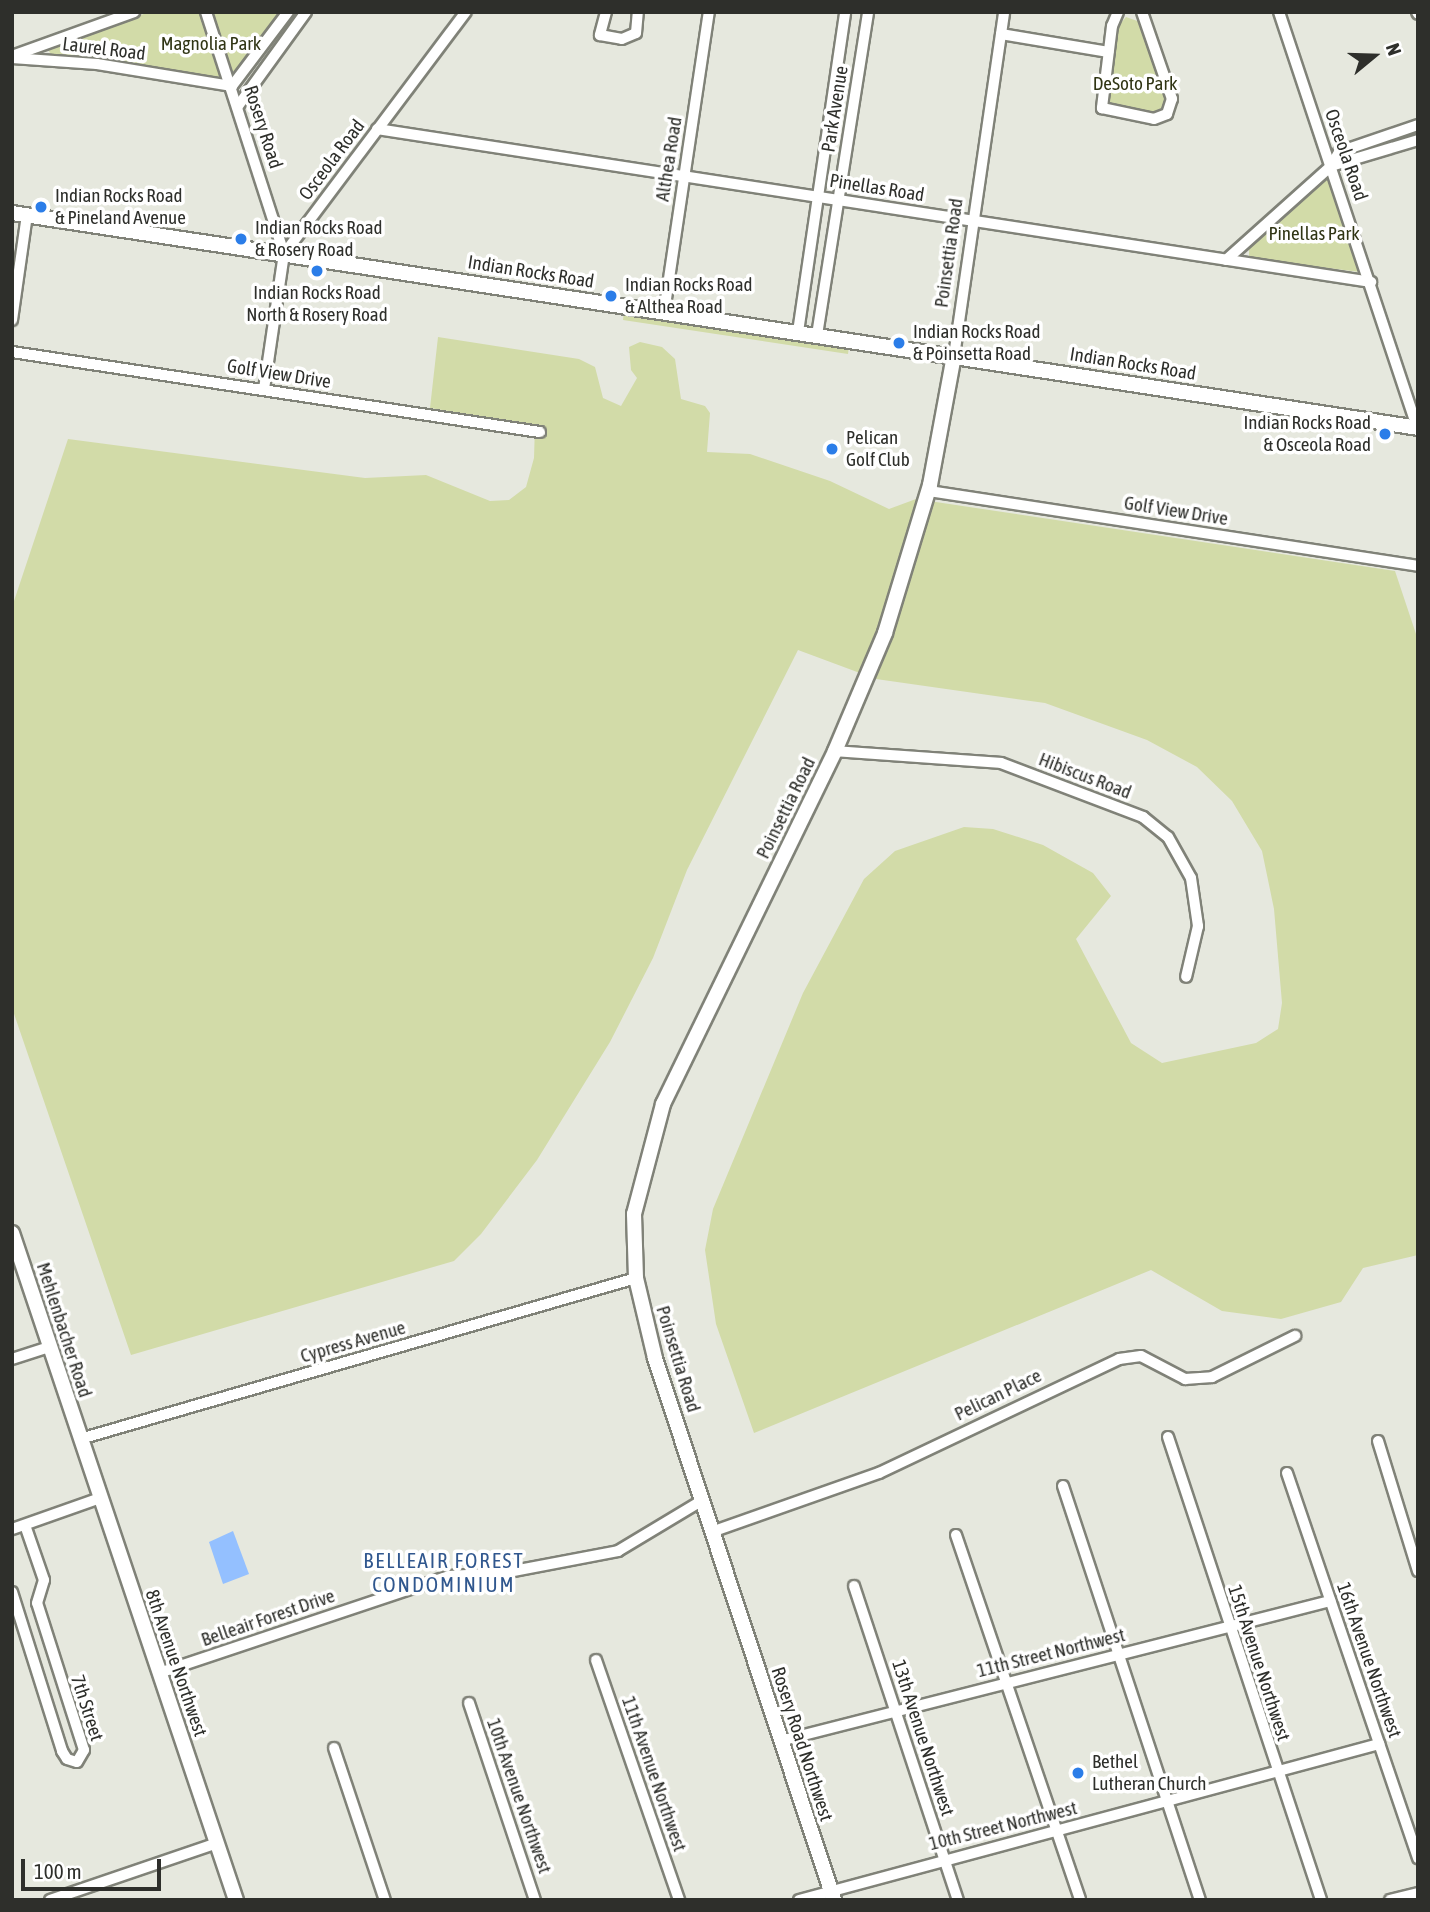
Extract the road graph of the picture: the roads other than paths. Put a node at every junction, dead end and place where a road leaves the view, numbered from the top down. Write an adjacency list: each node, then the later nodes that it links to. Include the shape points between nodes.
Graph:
1 (134, 12): 17 (street)
2 (206, 12): 18 (street, Rosery Road)
3 (288, 12): 18 (street)
4 (306, 12): 19 (street)
5 (466, 12): 21 (street, Osceola Road)
6 (638, 12): 14 (street, via 636,33 622,39 600,35)
7 (709, 12): 24 (street, Althea Road)
8 (845, 12): 25 (street, Park Avenue)
9 (868, 12): 26 (street, Park Avenue)
10 (1004, 12): 15 (street, Poinsettia Road)
11 (1118, 12): 16 (street)
12 (1142, 12): 16 (street, via 1170,90 1167,114 1154,119 1102,108)
13 (1279, 12): 23 (street, Osceola Road)
14 (603, 13)
15 (1001, 34): 16 (street); 28 (street, Poinsettia Road)
16 (1108, 52)
17 (12, 57): 18 (street, Laurel Road, via 97,64)
18 (232, 86): 19 (street, Rosery Road)
19 (238, 106): 29 (street, Rosery Road)
20 (1418, 125): 23 (street, via 1339,152)
21 (377, 129): 24 (street, Pinellas Road); 29 (street, Osceola Road)
22 (1418, 140): 23 (street)
23 (1331, 166): 30 (street); 31 (street, Osceola Road)
24 (684, 177): 25 (street, Pinellas Road); 32 (street, Althea Road)
25 (816, 197): 26 (street, Pinellas Road); 34 (street, Park Avenue)
26 (839, 200): 28 (street, Pinellas Road); 35 (street, Park Avenue)
27 (20, 214): 29 (street, Indian Rocks Road); 33 (street)
28 (972, 220): 30 (street, Pinellas Road); 37 (street, Poinsettia Road)
29 (285, 254): 32 (street, Indian Rocks Road); 38 (street, Osceola Road)
30 (1226, 260): 31 (street, Pinellas Road)
31 (1371, 282): 39 (street, Osceola Road)
32 (664, 312): 34 (street, Indian Rocks Road)
33 (12, 320)
34 (797, 332): 35 (street, Indian Rocks Road)
35 (817, 335): 37 (street, Indian Rocks Road)
36 (12, 352): 38 (street, Golf View Drive)
37 (954, 356): 39 (street, Indian Rocks Road); 41 (street, Poinsettia Road)
38 (264, 389): 40 (street, Golf View Drive)
39 (1418, 428)
40 (540, 432)
41 (929, 491): 42 (street, Golf View Drive); 43 (street, Poinsettia Road, via 885,633)
42 (1418, 566)
43 (835, 751): 44 (street, Hibiscus Road, via 1001,763 1143,817 1168,837 1191,878 1198,926); 46 (street, Poinsettia Road, via 663,1104 634,1214)
44 (1186, 977)
45 (12, 1233): 48 (street, Mehlenbacher Road)
46 (636, 1278): 51 (street, Cypress Avenue); 56 (street, Poinsettia Road, via 655,1358)
47 (1295, 1336): 59 (street, Pelican Place, via 1212,1377 1185,1379 1141,1356 1119,1359 879,1473)
48 (48, 1347): 49 (street); 51 (street, Mehlenbacher Road)
49 (12, 1359)
50 (1168, 1437): 66 (street, 15th Avenue Northwest)
51 (80, 1439): 55 (street, 8th Avenue Northwest)
52 (1378, 1441): 61 (street)
53 (1287, 1473): 65 (street, 16th Avenue Northwest)
54 (1063, 1486): 67 (street)
55 (100, 1498): 57 (street); 69 (street, 8th Avenue Northwest)
56 (703, 1500): 59 (street, Poinsettia Road); 69 (street, Belleair Forest Drive, via 618,1551 503,1573 449,1576)
57 (25, 1525): 58 (street); 63 (street, 7th Street, via 44,1580 37,1603 84,1750 77,1762 62,1751)
58 (12, 1529)
59 (714, 1531): 64 (street, Poinsettia Road)
60 (956, 1535): 70 (street)
61 (1418, 1571)
62 (854, 1586): 72 (street, 13th Avenue Northwest)
63 (12, 1592)
64 (734, 1600): 73 (street, Rosery Road Northwest)
65 (1330, 1601): 66 (street, 11th Street Northwest); 74 (street, 16th Avenue Northwest)
66 (1228, 1627): 67 (street, 11th Street Northwest); 76 (street, 15th Avenue Northwest)
67 (1118, 1655): 70 (street, 11th Street Northwest); 77 (street)
68 (596, 1660): 88 (street, 11th Avenue Northwest)
69 (159, 1673): 79 (street, 8th Avenue Northwest)
70 (1006, 1683): 72 (street, 11th Street Northwest); 78 (street)
71 (470, 1703): 87 (street, 10th Avenue Northwest)
72 (895, 1711): 73 (street, 11th Street Northwest); 81 (street, 13th Avenue Northwest)
73 (780, 1741): 83 (street, Rosery Road Northwest)
74 (1379, 1744): 76 (street, 10th Street Northwest); 80 (street, 16th Avenue Northwest)
75 (334, 1748): 86 (street)
76 (1277, 1773): 77 (street, 10th Street Northwest); 93 (street, 15th Avenue Northwest)
77 (1167, 1801): 78 (street, 10th Street Northwest); 92 (street)
78 (1057, 1831): 81 (street, 10th Street Northwest); 91 (street)
79 (216, 1843): 84 (street); 85 (street, 8th Avenue Northwest)
80 (1418, 1858)
81 (944, 1859): 83 (street, 10th Street Northwest); 90 (street, 13th Avenue Northwest)
82 (1418, 1893): 94 (street)
83 (832, 1894): 89 (street, 10th Street Northwest)
84 (50, 1900)
85 (236, 1900)
86 (385, 1900)
87 (535, 1900)
88 (679, 1900)
89 (799, 1900)
90 (958, 1900)
91 (1080, 1900)
92 (1200, 1900)
93 (1321, 1900)
94 (1390, 1900)

